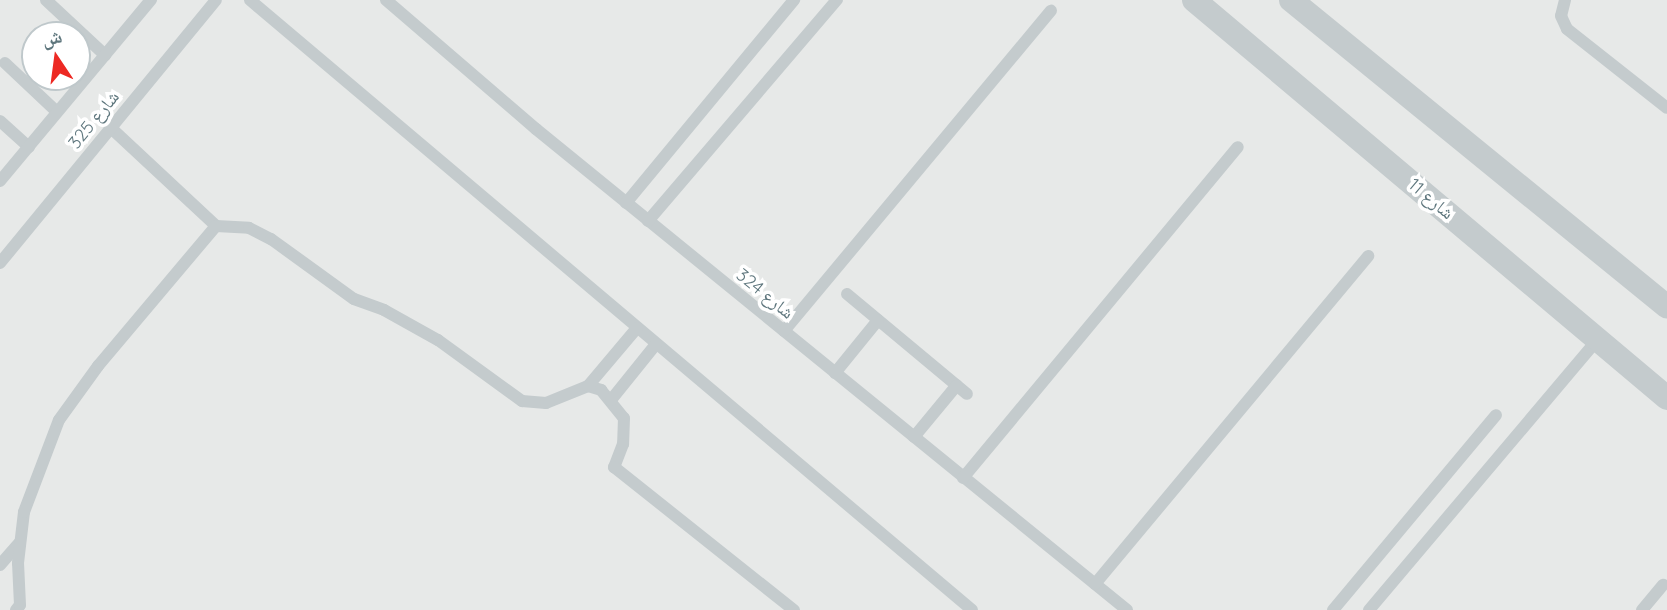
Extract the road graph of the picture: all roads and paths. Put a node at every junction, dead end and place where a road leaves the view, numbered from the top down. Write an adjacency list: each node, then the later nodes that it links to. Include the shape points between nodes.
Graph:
1 (46, 0): 12 (lane)
2 (151, 0): 12 (lane, شارع 325)
3 (216, 0): 17 (lane, شارع 325)
4 (250, 0): 29 (lane)
5 (794, 0): 21 (lane)
6 (837, 0): 22 (lane)
7 (1194, 0): 31 (street, شارع 11)
8 (1291, 0): 27 (street)
9 (1565, 0): 14 (lane, via 1562,16 1567,29)
10 (393, 2): 21 (lane, شارع 324)
11 (1051, 11): 30 (lane)
12 (105, 55): 15 (lane, شارع 325)
13 (5, 63): 15 (lane)
14 (1667, 108)
15 (57, 112): 18 (lane, شارع 325)
16 (0, 121): 18 (lane)
17 (111, 128): 23 (lane); 25 (lane, شارع 325)
18 (29, 147): 20 (lane, شارع 325)
19 (1238, 147): 39 (lane)
20 (0, 181)
21 (626, 202): 22 (lane, شارع 324)
22 (648, 221): 30 (lane, شارع 324)
23 (216, 226): 34 (lane, via 249,228 271,239 354,299 438,340 522,401 546,403); 40 (lane, via 98,366 59,420 33,482)
24 (1368, 256): 42 (lane)
25 (0, 263)
26 (848, 294): 28 (lane)
27 (1667, 307)
28 (878, 320): 33 (lane); 38 (lane, via 962,390)
29 (637, 328): 32 (lane); 34 (lane)
30 (783, 331): 33 (lane, شارع 324)
31 (1598, 339): 35 (street, شارع 11); 49 (lane)
32 (656, 344): 36 (lane); 46 (lane)
33 (835, 373): 38 (lane, شارع 324)
34 (588, 386): 36 (lane)
35 (1667, 398)
36 (611, 400): 45 (lane, via 624,418 623,444 614,467)
37 (1496, 415): 48 (lane)
38 (914, 438): 39 (lane, شارع 324)
39 (964, 478): 42 (lane, شارع 324)
40 (20, 542): 41 (lane); 44 (lane)
41 (0, 565)
42 (1095, 584): 47 (lane, شارع 324)
43 (1663, 585): 50 (lane)
44 (18, 608)
45 (794, 610)
46 (972, 610)
47 (1127, 610)
48 (1333, 610)
49 (1369, 610)
50 (1642, 610)

